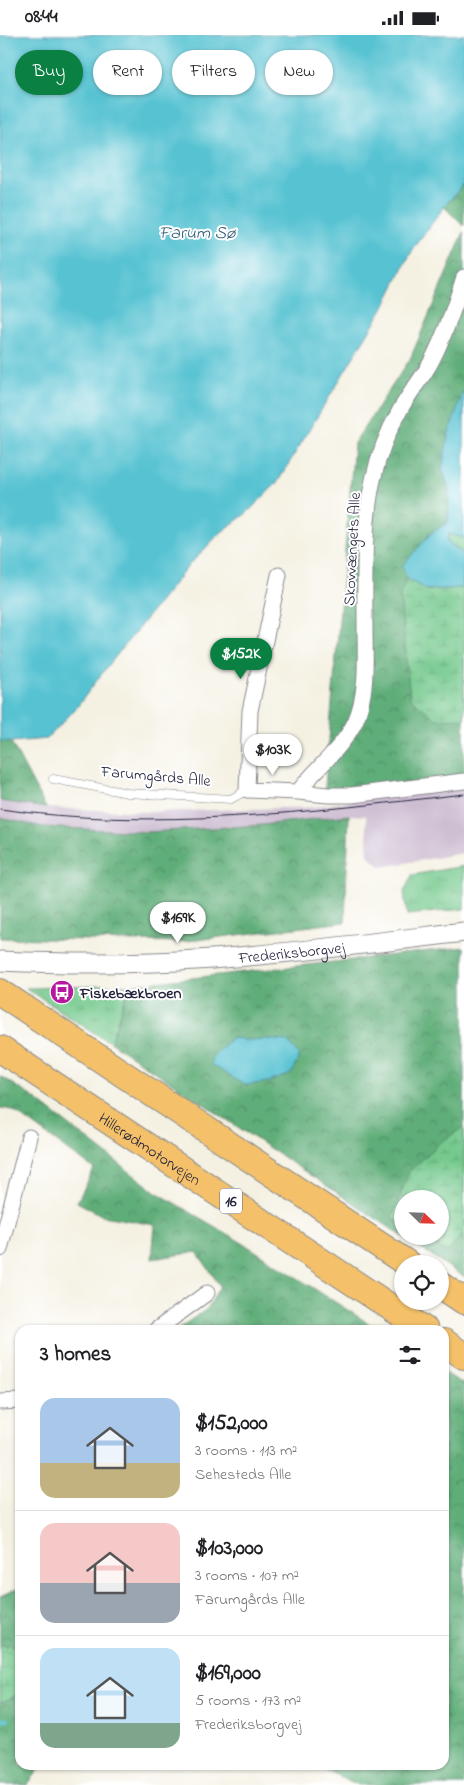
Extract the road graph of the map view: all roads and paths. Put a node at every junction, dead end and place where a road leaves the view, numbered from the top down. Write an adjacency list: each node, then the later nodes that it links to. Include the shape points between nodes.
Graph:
1 (464, 277): 6 (street, Skovvængets Alle, via 431,363 400,409 372,480 365,582 365,675 355,721 333,755)
2 (279, 575): 5 (street, via 250,711)
3 (53, 779): 5 (lane, Farumgårds Alle, via 128,793 231,799)
4 (464, 781): 6 (street, Farumgårds Alle, via 352,795)
5 (248, 790): 6 (street, Farumgårds Alle)
6 (298, 792)
7 (464, 932): 8 (street, Frederiksborgvej, via 213,959 129,963)
8 (0, 961)
9 (0, 992): 13 (highway)
10 (0, 1049): 18 (highway, Hillerødmotorvejen / 16)
11 (28, 1137): 12 (street)
12 (0, 1249)
13 (395, 1255)
14 (449, 1291): 16 (highway)
15 (207, 1293): 17 (street)
16 (464, 1301)
17 (163, 1325)
18 (417, 1325)
19 (449, 1346): 20 (highway)
20 (464, 1356)
21 (15, 1401): 22 (street)
22 (0, 1402)

